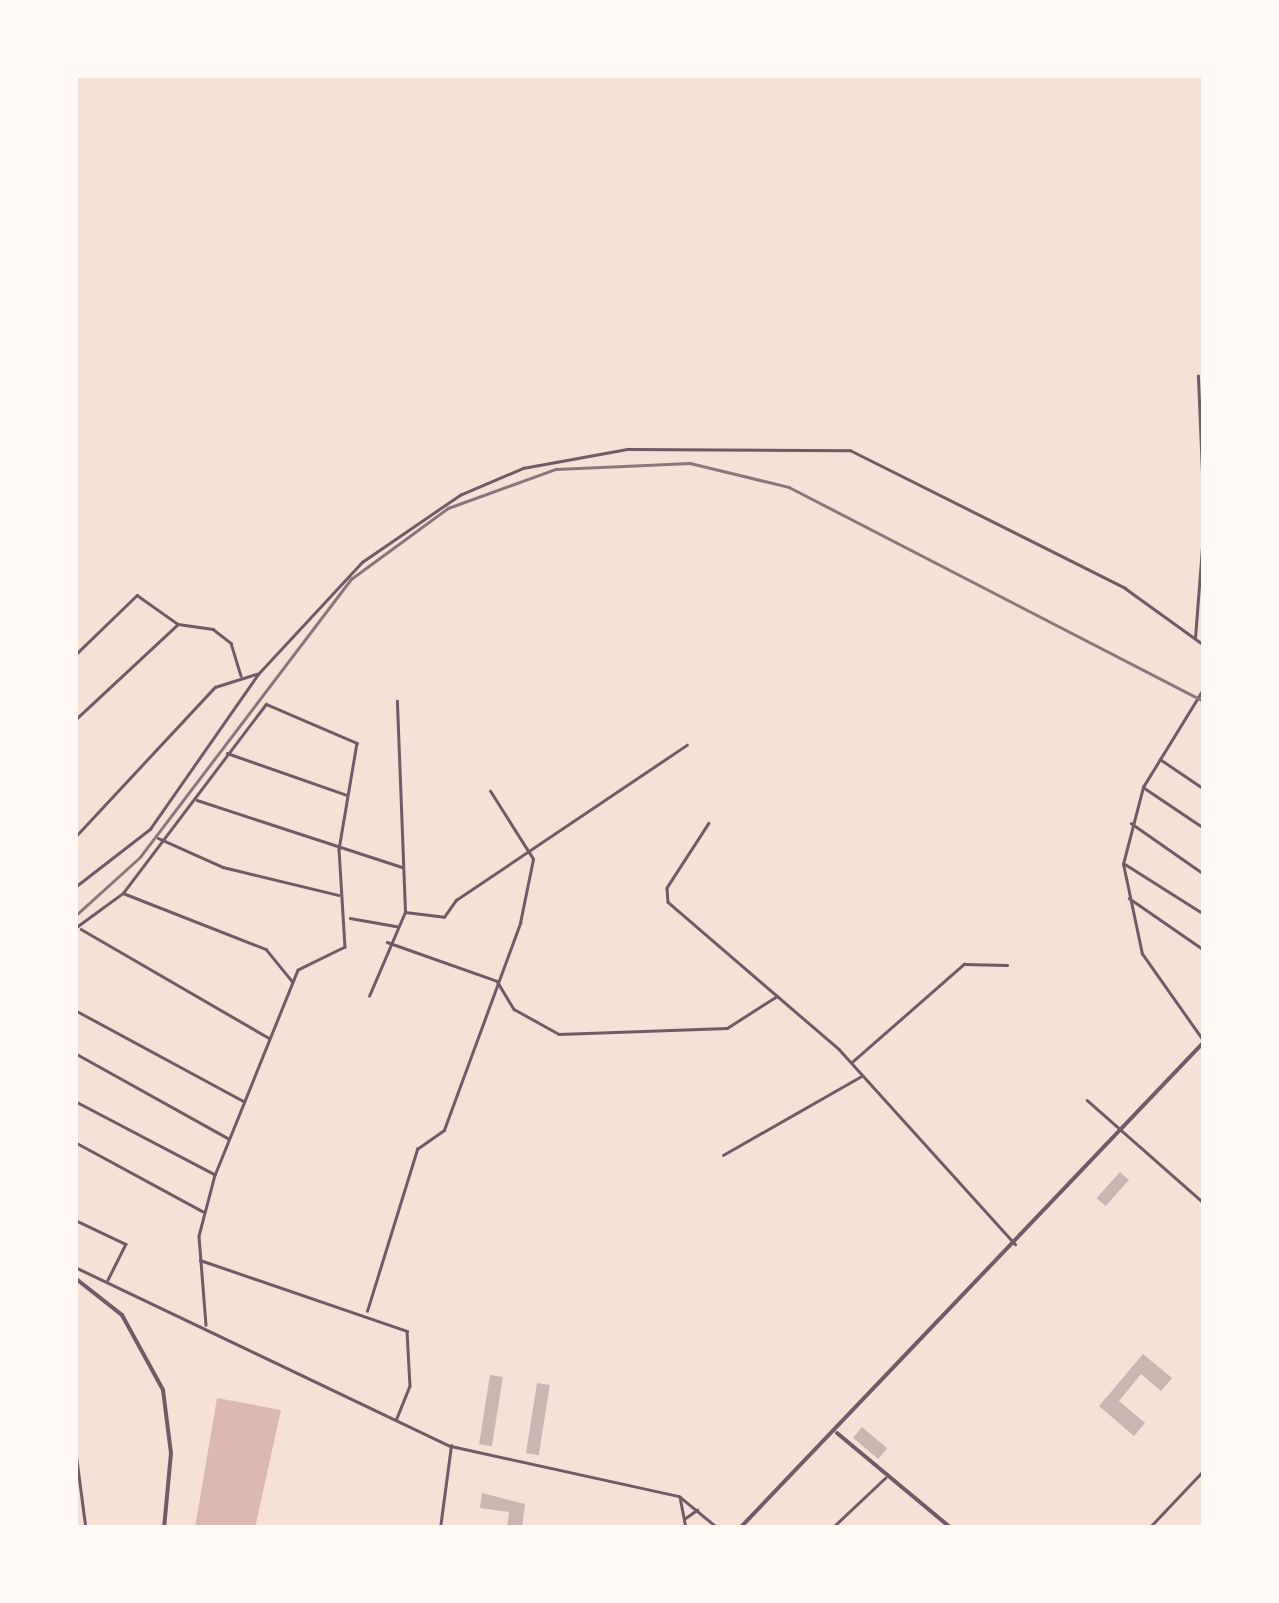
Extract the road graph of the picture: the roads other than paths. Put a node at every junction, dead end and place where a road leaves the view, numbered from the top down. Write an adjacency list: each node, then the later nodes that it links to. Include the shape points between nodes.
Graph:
1 (1198, 376): 3 (street, via 1204,520)
2 (178, 624): 5 (street, via 137,594); 7 (street, via 222,636); 10 (street)
3 (1195, 638): 4 (street); 6 (street, via 1125,588 850,450 628,450 524,468 460,495 362,562)
4 (1204, 644)
5 (75, 655)
6 (258, 674): 7 (street); 29 (street, via 150,829)
7 (241, 676): 22 (street, via 215,687)
8 (1204, 688): 13 (street)
9 (397, 701): 27 (street)
10 (75, 720)
11 (687, 745): 25 (street)
12 (226, 752): 17 (street); 17 (street, via 278,702 357,743); 18 (street)
13 (1158, 758): 14 (street); 15 (street)
14 (1143, 787): 19 (street); 21 (street)
15 (1204, 789)
16 (490, 790): 25 (street)
17 (348, 795): 24 (street)
18 (198, 800): 23 (street); 24 (street)
19 (1130, 822): 26 (street); 28 (street)
20 (709, 823): 44 (street, via 668,888 668,902)
21 (1204, 828)
22 (75, 837)
23 (157, 838): 30 (street); 31 (street, via 223,867)
24 (338, 850): 27 (street); 31 (street)
25 (530, 851): 33 (street, via 444,917); 41 (street, via 520,923)
26 (1123, 864): 32 (street); 34 (street)
27 (404, 868): 33 (street)
28 (1204, 874)
29 (75, 887)
30 (123, 893): 37 (street); 42 (street, via 266,948)
31 (341, 894): 35 (street)
32 (1128, 898): 39 (street); 47 (street, via 1142,954)
33 (404, 912): 36 (street)
34 (1204, 914)
35 (349, 918): 36 (street); 42 (street, via 345,947 305,960)
36 (398, 927): 38 (street)
37 (76, 928): 46 (street)
38 (386, 942): 41 (street); 43 (street)
39 (1204, 950)
40 (1006, 965): 49 (street, via 964,964)
41 (497, 980): 44 (street, via 514,1009 559,1034 727,1028); 67 (street, via 444,1130 417,1148)
42 (292, 982): 46 (street)
43 (369, 996)
44 (777, 996): 49 (street)
45 (75, 1010): 53 (street)
46 (270, 1038): 53 (street)
47 (1204, 1041): 54 (street)
48 (75, 1054): 55 (street)
49 (850, 1063): 50 (street)
50 (861, 1076): 57 (street); 62 (street)
51 (1088, 1100): 54 (street)
52 (75, 1101): 58 (street)
53 (244, 1102): 55 (street)
54 (1120, 1126): 59 (street); 62 (street)
55 (230, 1138): 58 (street)
56 (75, 1142): 60 (street)
57 (723, 1155)
58 (215, 1175): 60 (street)
59 (1204, 1204)
60 (204, 1212): 63 (street)
61 (75, 1220): 66 (street, via 126,1244)
62 (1015, 1244): 70 (street)
63 (199, 1260): 67 (street); 68 (street)
64 (75, 1266): 66 (street)
65 (75, 1278): 79 (street, via 122,1315 164,1390 172,1453)
66 (107, 1281): 68 (street)
67 (367, 1312): 69 (street, via 412,1337)
68 (206, 1326): 69 (street)
69 (397, 1420): 72 (street)
70 (836, 1433): 74 (street); 83 (street)
71 (75, 1445): 78 (street)
72 (451, 1446): 75 (street); 80 (street)
73 (1204, 1470): 86 (street)
74 (888, 1475): 84 (street); 85 (street)
75 (680, 1496): 76 (street); 77 (street)
76 (698, 1510): 77 (street); 82 (street)
77 (684, 1519): 81 (street)
78 (86, 1528)
79 (164, 1528)
80 (440, 1528)
81 (686, 1528)
82 (718, 1528)
83 (740, 1528)
84 (832, 1528)
85 (952, 1528)
86 (1149, 1528)

